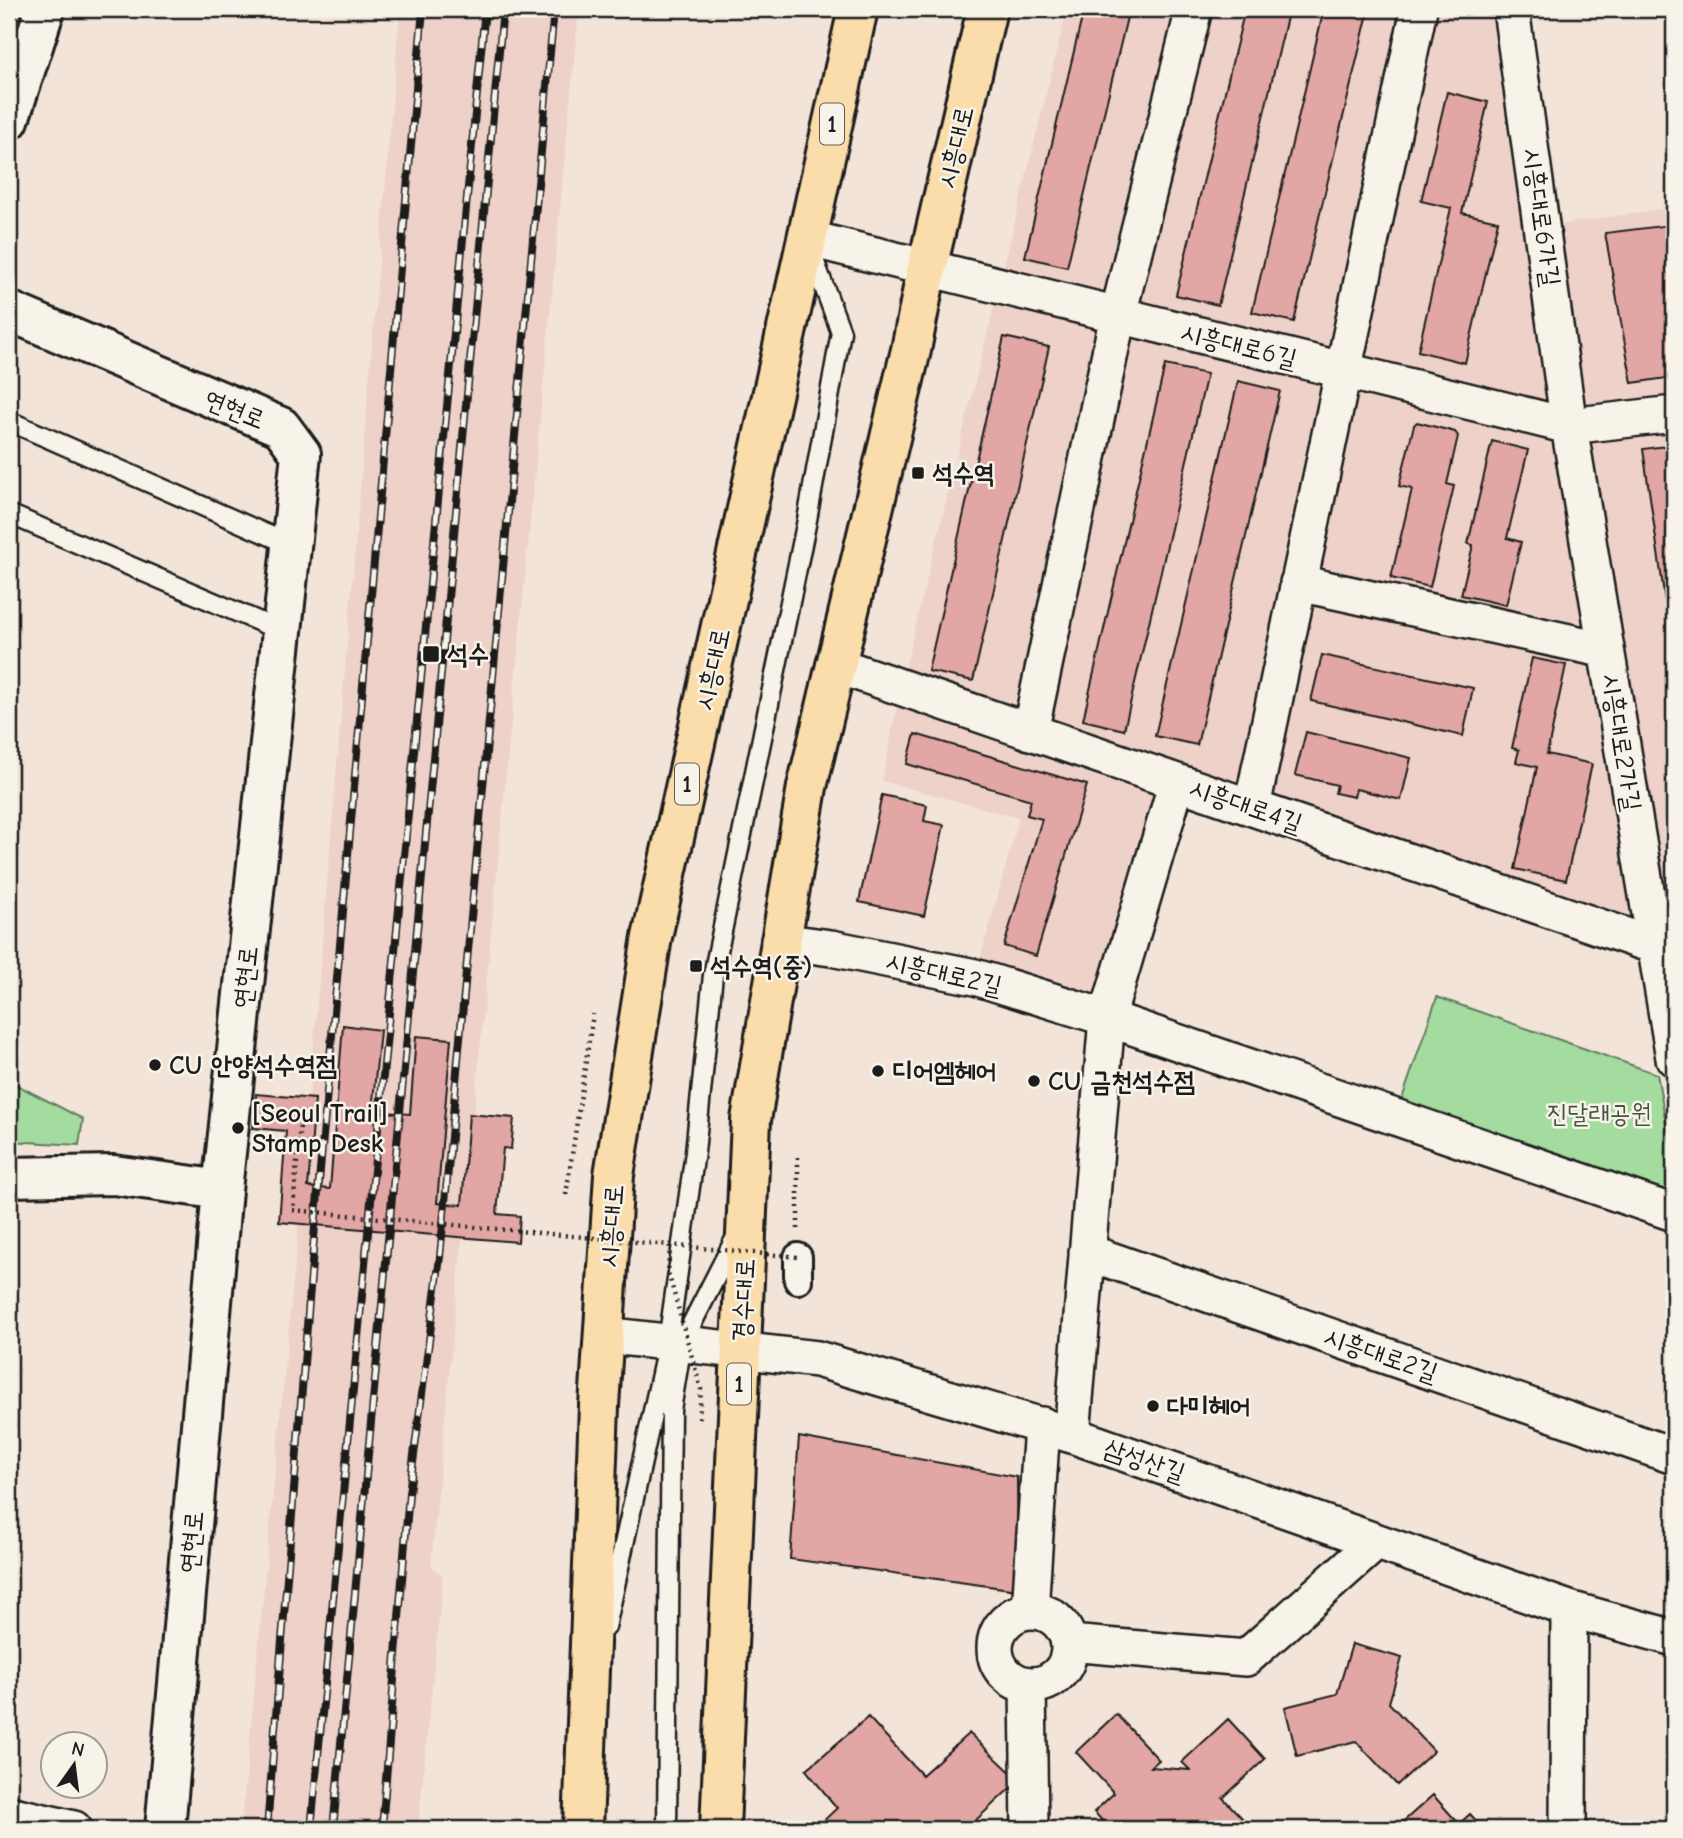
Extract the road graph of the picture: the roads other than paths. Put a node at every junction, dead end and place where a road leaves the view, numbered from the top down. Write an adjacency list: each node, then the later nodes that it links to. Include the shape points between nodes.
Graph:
1 (45, 9): 7 (street)
2 (858, 9): 8 (main road, 시흥대로 / 1)
3 (987, 9): 9 (main road, 시흥대로 / 1)
4 (1194, 9): 11 (street)
5 (1419, 9): 12 (street)
6 (1511, 9): 15 (street, 시흥대로6가길)
7 (9, 120)
8 (806, 238): 9 (street, 시흥대로6길); 34 (main road, 시흥대로 / 1, via 652,937 614,1175); 35 (lane, via 841,332 713,975)
9 (927, 268): 11 (street, 시흥대로6길); 21 (main road, 시흥대로 / 1)
10 (9, 311): 17 (street, 연현로, via 281,427 301,454)
11 (1118, 315): 12 (street, 시흥대로6길); 22 (street)
12 (1343, 370): 15 (street, 시흥대로6길); 18 (street)
13 (1674, 414): 15 (street, 시흥대로6길)
14 (9, 421): 17 (lane)
15 (1569, 426): 20 (street, 시흥대로2가길)
16 (9, 513): 19 (lane)
17 (291, 545): 19 (street, 연현로)
18 (1298, 583): 20 (street); 24 (street)
19 (281, 631): 30 (street, 연현로, via 243,1109)
20 (1606, 650): 26 (street, 시흥대로2가길)
21 (836, 665): 22 (street, 시흥대로4길); 25 (main road, 시흥대로 / 1, via 807,787)
22 (1030, 732): 23 (street, 시흥대로4길)
23 (1177, 782): 24 (street, 시흥대로4길); 27 (street)
24 (1252, 807): 26 (street, 시흥대로4길)
25 (779, 941): 27 (street, 시흥대로2길, via 975,977); 32 (main road, 경수대로 / 1, via 751,1121)
26 (1656, 946): 28 (street, 시흥대로2가길)
27 (1107, 1018): 31 (street, 시흥대로2길); 33 (street)
28 (1674, 1058)
29 (9, 1177): 30 (street, via 114,1175)
30 (222, 1190): 48 (street, 연현로)
31 (1674, 1213)
32 (747, 1216): 35 (lane); 36 (main road, 경수대로 / 1)
33 (1087, 1252): 37 (street); 38 (street, 시흥대로2길)
34 (603, 1335): 35 (street, 삼성산길); 45 (main road, 1)
35 (675, 1343): 36 (street, 삼성산길); 45 (lane); 50 (lane)
36 (740, 1350): 37 (street, 삼성산길, via 817,1359); 51 (main road, 경수대로 / 1)
37 (1057, 1430): 39 (street, 삼성산길); 41 (street)
38 (1674, 1455)
39 (1376, 1542): 40 (street, 삼성산길); 43 (street, via 1246,1658)
40 (1569, 1609): 42 (street, 삼성산길); 53 (street)
41 (1030, 1611): 43 (street, via 1060,1623); 44 (street, via 1007,1620 995,1653 1006,1675)
42 (1674, 1637)
43 (1069, 1643): 44 (street, via 1059,1674 1040,1685)
44 (1028, 1685): 52 (street)
45 (586, 1722): 49 (main road, 1)
46 (9, 1814): 47 (street)
47 (74, 1829)
48 (166, 1829)
49 (583, 1829)
50 (667, 1829)
51 (720, 1829)
52 (1030, 1829)
53 (1568, 1829)

